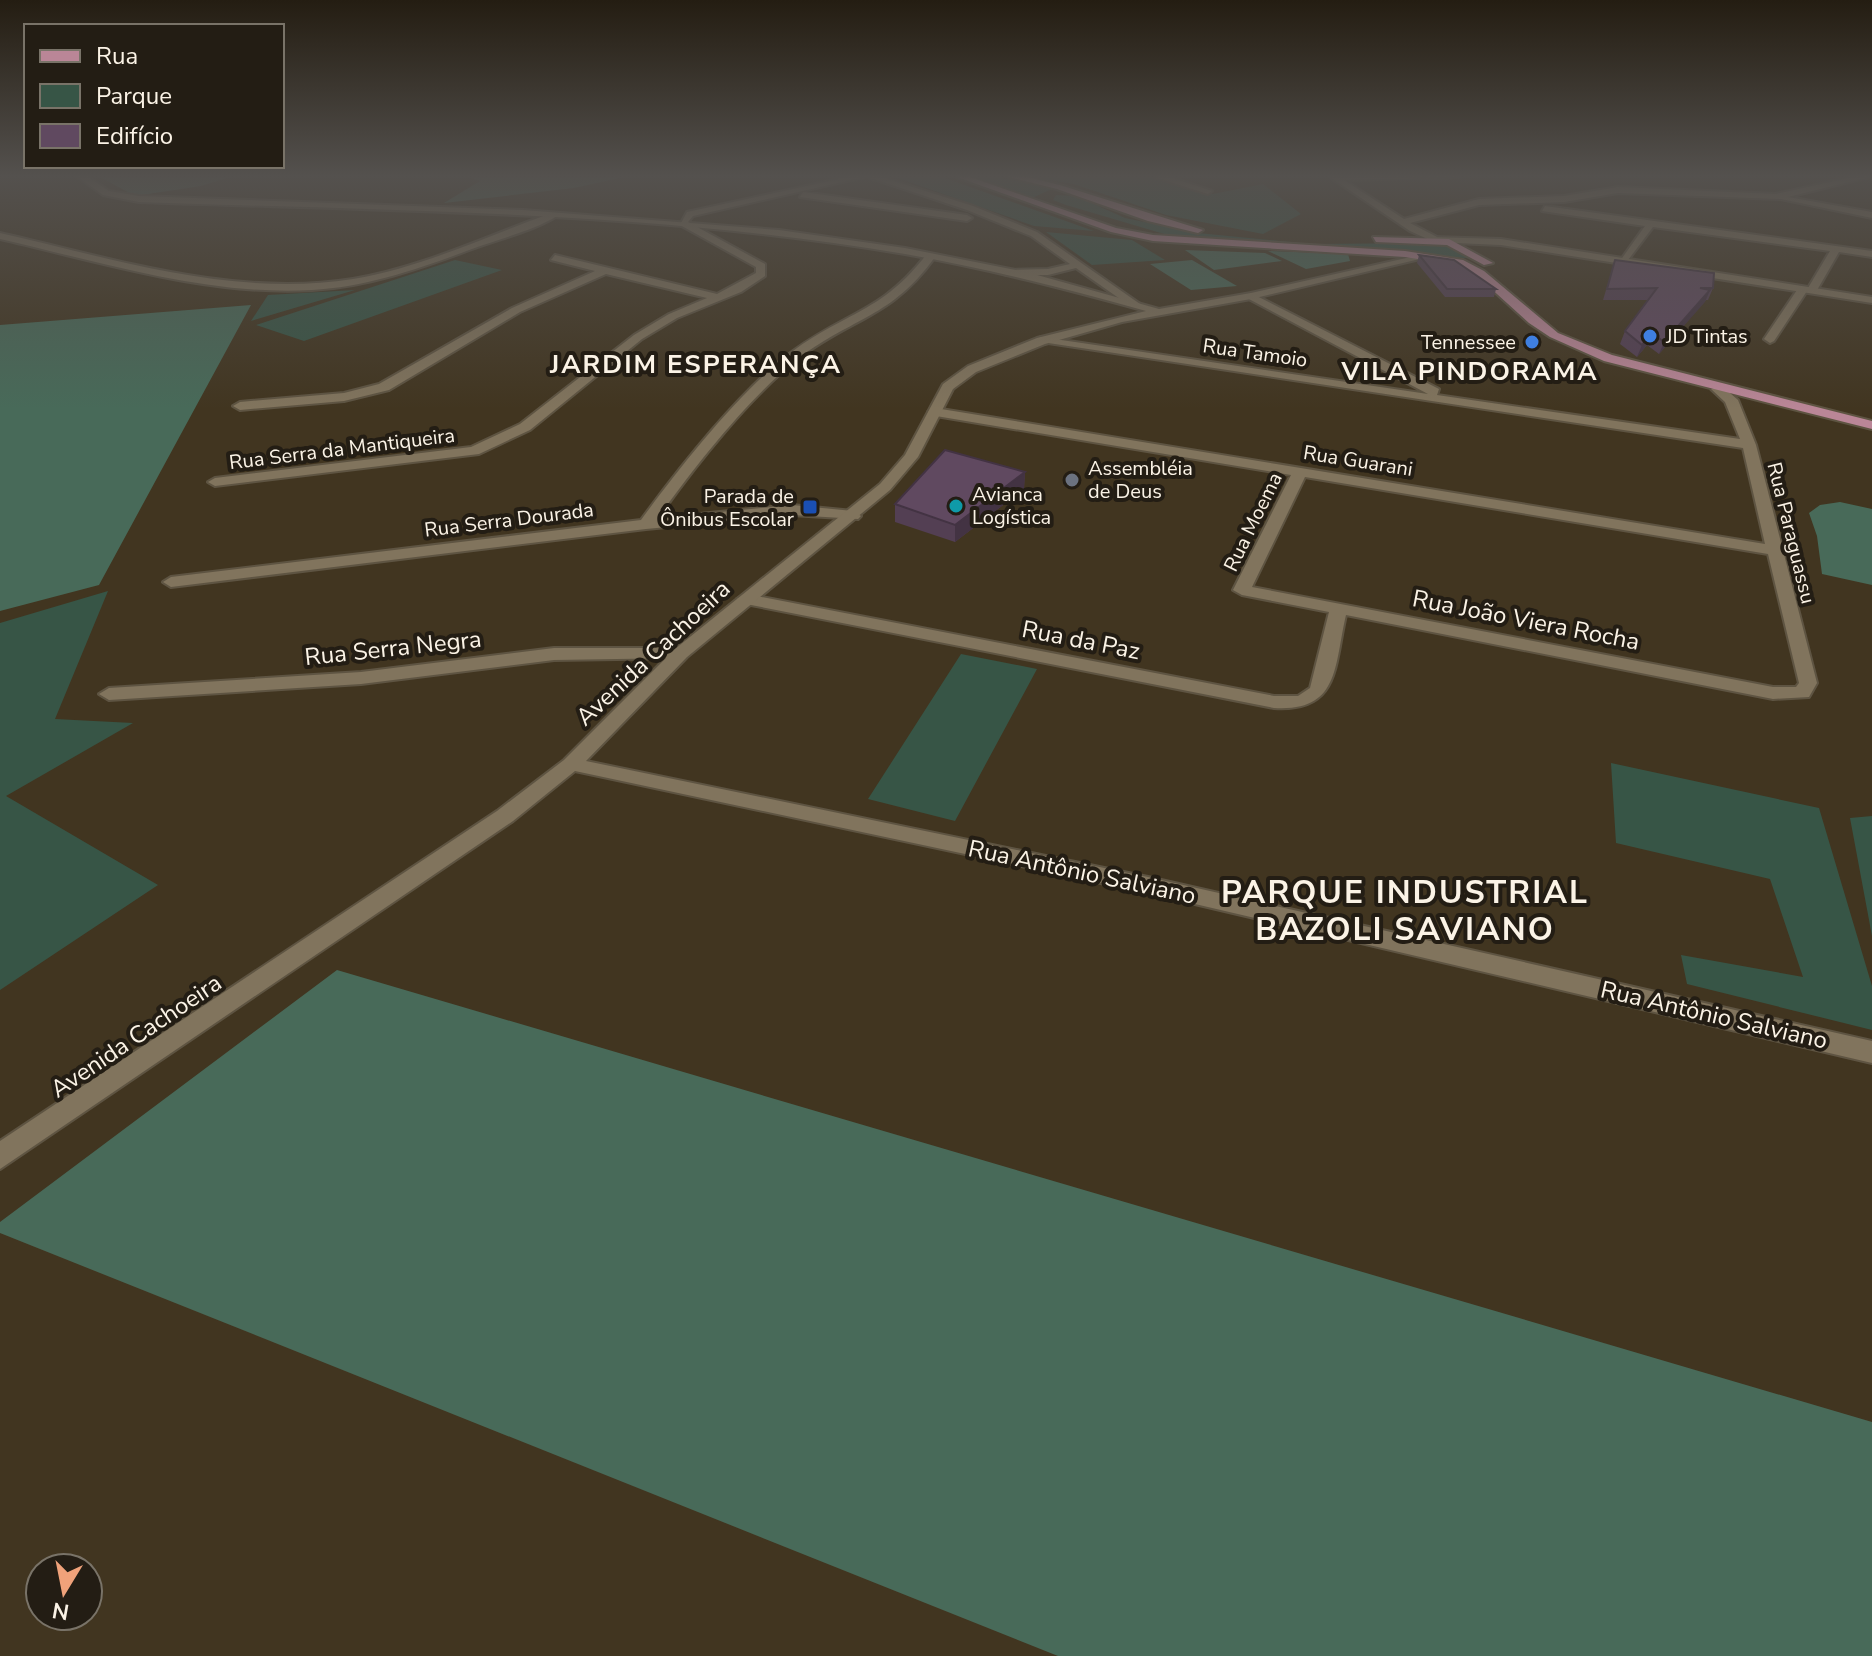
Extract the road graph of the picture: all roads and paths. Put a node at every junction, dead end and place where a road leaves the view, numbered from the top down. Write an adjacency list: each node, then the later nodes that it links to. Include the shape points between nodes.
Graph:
1 (91, 254): 2 (street, via 249,286 307,287 376,276)
2 (440, 254)
3 (736, 254): 22 (street, Rua Serra da Mantiqueira, via 763,270)
4 (910, 254): 13 (street)
5 (1061, 254): 16 (street)
6 (1360, 254): 18 (street, via 1365,259)
7 (1402, 254): 12 (main road)
8 (1474, 254): 32 (main road, via 1543,314 1584,338 1689,373)
9 (1581, 254): 15 (street)
10 (1630, 254): 15 (street)
11 (1833, 254): 20 (street)
12 (1420, 256): 18 (street, Avenida Cachoeira); 28 (main road, via 1475,269 1533,321 1573,344)
13 (930, 257): 19 (street); 38 (street, via 886,306 799,352 778,370 682,472)
14 (555, 258): 17 (street)
15 (1625, 261): 20 (street)
16 (1076, 265): 19 (street); 24 (street)
17 (606, 270): 22 (street); 30 (street, via 516,310 384,387 344,397)
18 (1354, 271): 21 (street, Avenida Cachoeira)
19 (1010, 273): 24 (street)
20 (1808, 290): 23 (street); 26 (street)
21 (1251, 296): 25 (street, Avenida Cachoeira); 29 (street)
22 (719, 298): 36 (street, Rua Serra da Mantiqueira, via 638,337 525,427 474,451)
23 (1872, 300)
24 (1134, 304): 25 (street)
25 (1156, 311): 27 (street, Avenida Cachoeira)
26 (1770, 339)
27 (1041, 341): 29 (street, Rua Tamoio); 31 (street, Avenida Cachoeira, via 957,377)
28 (1717, 389): 33 (main road); 34 (street, Rua Paraguassu, via 1731,400)
29 (1451, 401): 34 (street, Rua Tamoio)
30 (240, 406)
31 (935, 412): 35 (street, Rua Guarani); 37 (street, Avenida Cachoeira, via 911,457)
32 (1872, 416)
33 (1872, 425)
34 (1749, 445): 39 (street, Rua Paraguassu)
35 (1300, 472): 39 (street, Rua Guarani); 41 (street, Rua Moema)
36 (215, 482)
37 (853, 516): 38 (street, Rua Serra Dourada, via 792,510); 42 (street, Avenida Cachoeira)
38 (646, 524): 40 (street, Rua Serra Dourada)
39 (1775, 550): 45 (street, Rua Paraguassu, via 1808,683)
40 (171, 582)
41 (1242, 590): 43 (street, Rua João Viera Rocha)
42 (746, 599): 43 (street, Rua da Paz, via 1297,703 1312,699 1319,690); 44 (street, Avenida Cachoeira)
43 (1339, 608): 45 (street, Rua João Viera Rocha, via 1773,693)
44 (681, 653): 46 (street, Rua Serra Negra, via 554,654 361,678); 47 (street, Avenida Cachoeira)
45 (1802, 693)
46 (109, 694)
47 (571, 764): 48 (street, Rua Antônio Salviano, via 1148,885); 49 (street, Avenida Cachoeira, via 505,816)
48 (1872, 1052)
49 (0, 1157)

